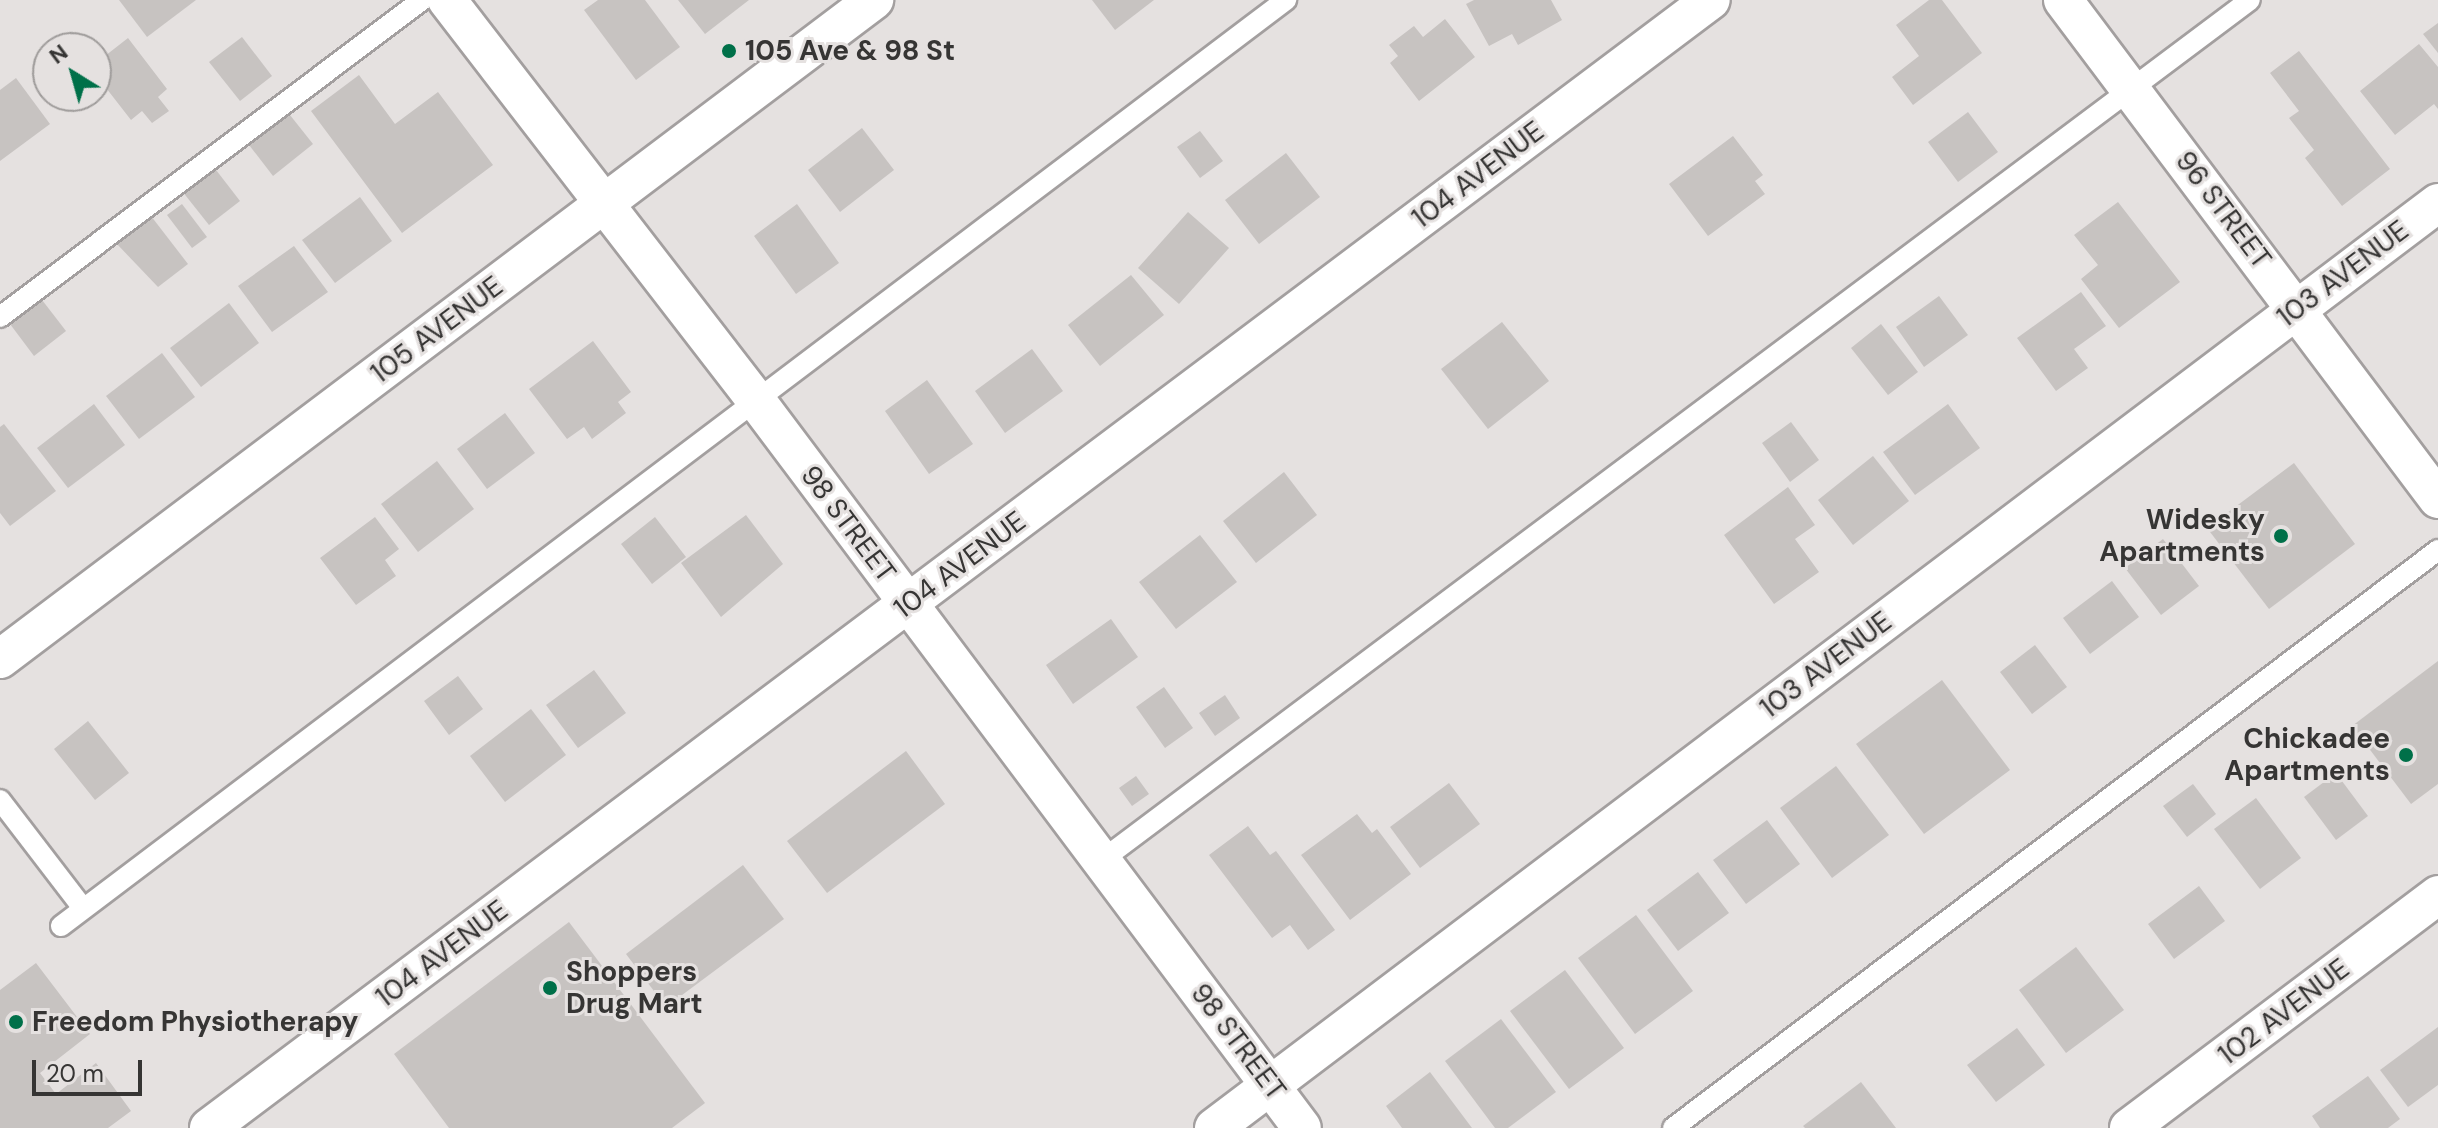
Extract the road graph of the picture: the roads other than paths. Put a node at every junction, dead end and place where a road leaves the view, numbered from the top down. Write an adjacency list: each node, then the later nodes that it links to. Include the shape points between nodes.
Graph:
1 (422, 0): 12 (lane)
2 (447, 0): 10 (street, 98 STREET)
3 (874, 0): 10 (street, 105 AVENUE)
4 (1286, 0): 13 (lane)
5 (1711, 0): 16 (street, 104 AVENUE)
6 (2063, 0): 8 (street, 96 STREET)
7 (2250, 0): 8 (lane)
8 (2131, 90): 11 (street, 96 STREET); 19 (lane)
9 (2438, 203): 11 (street, 103 AVENUE)
10 (603, 205): 13 (street, 98 STREET); 17 (street, 105 AVENUE)
11 (2298, 308): 14 (street, 96 STREET); 23 (street, 103 AVENUE)
12 (0, 317)
13 (755, 399): 16 (street, 98 STREET); 21 (lane)
14 (2438, 499)
15 (2438, 550): 27 (lane)
16 (908, 605): 19 (street, 98 STREET); 24 (street, 104 AVENUE)
17 (0, 659)
18 (0, 800): 21 (lane)
19 (1102, 860): 23 (street, 98 STREET)
20 (2438, 895): 28 (street, 102 AVENUE)
21 (83, 908): 22 (lane)
22 (61, 926)
23 (1271, 1085): 25 (street, 103 AVENUE); 26 (street, 98 STREET)
24 (209, 1128)
25 (1214, 1128)
26 (1302, 1128)
27 (1673, 1128)
28 (2129, 1128)

